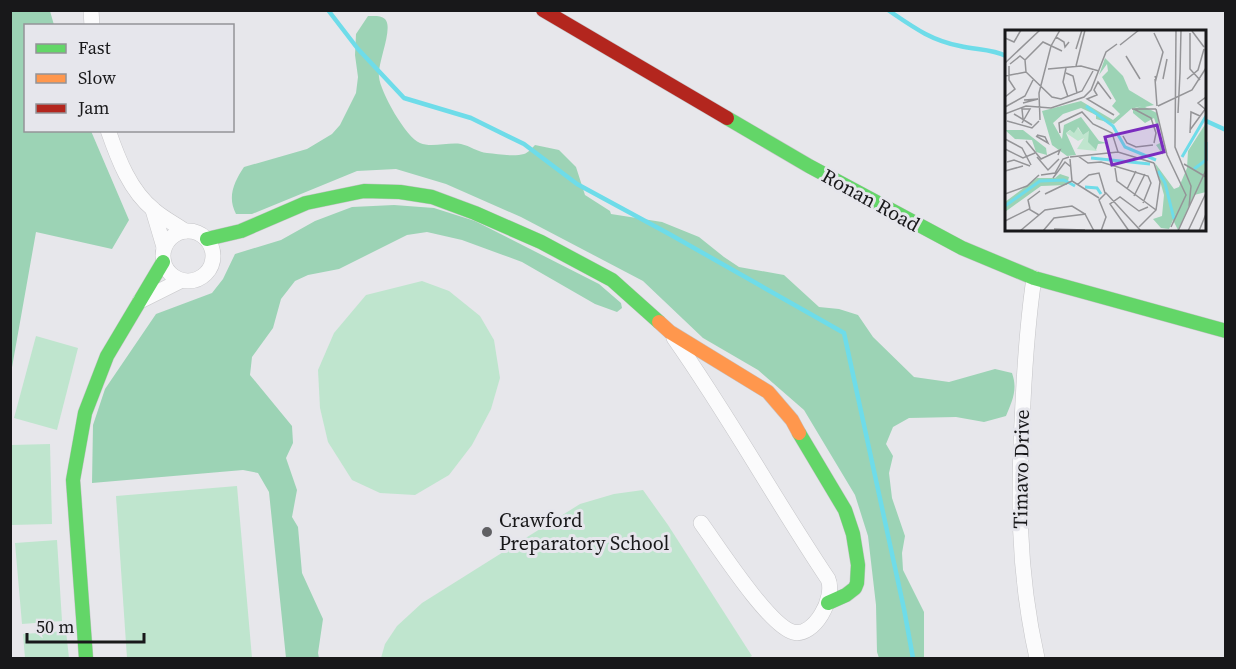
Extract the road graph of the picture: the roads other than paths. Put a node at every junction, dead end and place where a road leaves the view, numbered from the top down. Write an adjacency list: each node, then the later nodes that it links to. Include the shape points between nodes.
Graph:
1 (543, 10): 9 (street, Ronan Road, via 890,211 962,248)
2 (109, 132): 3 (street, via 131,184)
3 (153, 210): 4 (street); 7 (street)
4 (185, 231): 6 (street); 7 (street, via 173,236)
5 (242, 231): 6 (street); 8 (street); 13 (street, via 279,213 335,196 364,191 432,197 541,242 612,280)
6 (207, 239): 8 (street)
7 (164, 254): 10 (street, via 169,273); 11 (street)
8 (213, 256): 10 (street, via 206,275 194,281)
9 (1034, 278): 12 (street, Ronan Road); 17 (street, Timavo Drive, via 1025,368 1019,504 1024,589)
10 (180, 280): 11 (street)
11 (140, 301): 16 (street, via 107,356 85,413 73,480)
12 (1226, 331)
13 (670, 332): 15 (street, via 828,579); 15 (street, via 768,392 792,420 845,510 859,574 855,588)
14 (701, 523): 15 (street, via 756,598 788,631 806,630)
15 (828, 603)
16 (86, 658)
17 (1037, 658)

